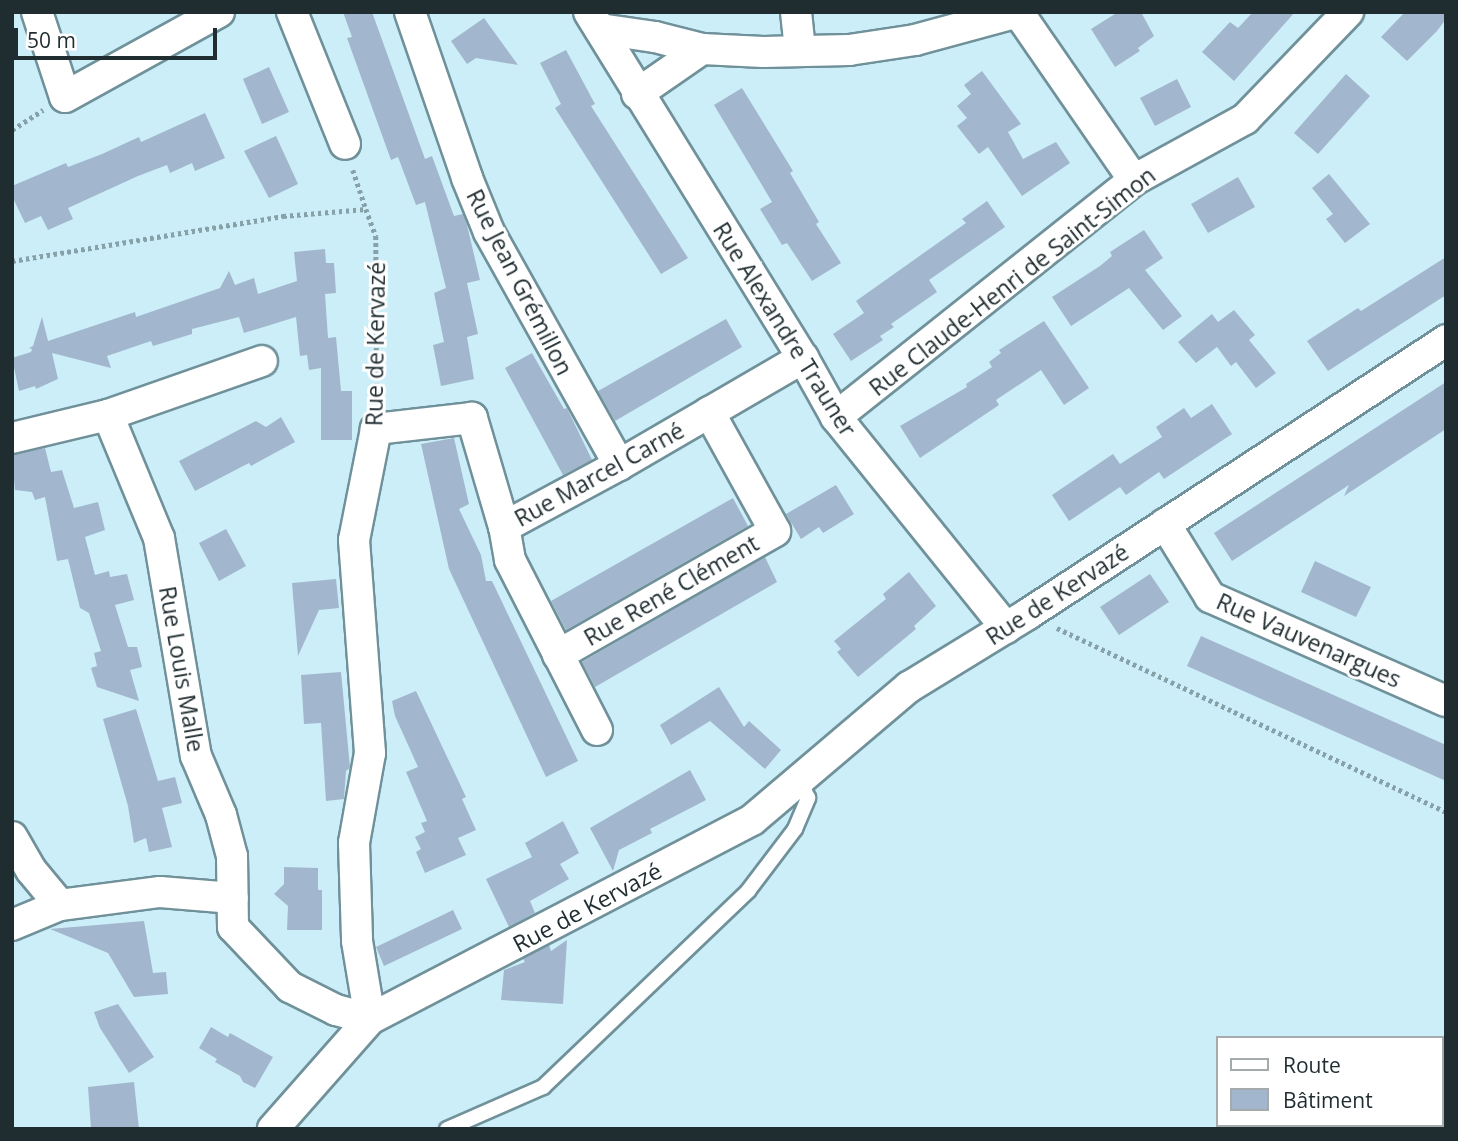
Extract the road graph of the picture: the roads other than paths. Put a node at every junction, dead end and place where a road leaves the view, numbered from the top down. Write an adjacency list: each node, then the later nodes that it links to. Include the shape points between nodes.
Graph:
1 (37, 12): 2 (street, via 65,97)
2 (219, 12)
3 (292, 12): 12 (street)
4 (410, 12): 22 (street, Rue Jean Grémillon, via 489,232)
5 (796, 12): 10 (street)
6 (1018, 12): 10 (street, via 915,40 849,50); 13 (street)
7 (1348, 12): 13 (street, Rue Claude-Henri de Saint-Simon, via 1245,119)
8 (595, 21): 9 (street); 11 (street, Rue Alexandre Trauner)
9 (702, 49): 10 (street); 11 (street)
10 (800, 51)
11 (637, 94): 15 (street, Rue Alexandre Trauner)
12 (345, 144)
13 (1134, 180): 19 (street, Rue Claude-Henri de Saint-Simon)
14 (1446, 340): 23 (street, Rue de Kervazé)
15 (803, 358): 17 (street, Rue Marcel Carné); 19 (street, Rue Alexandre Trauner)
16 (261, 361): 18 (street)
17 (709, 412): 22 (street, Rue Marcel Carné); 26 (street, Rue René Clément, via 775,531)
18 (108, 415): 21 (street); 31 (street, Rue Louis Malle, via 159,538 196,756 221,815 232,856)
19 (836, 417): 25 (street, Rue Alexandre Trauner)
20 (376, 429): 24 (street, Rue Marcel Carné, via 472,418); 34 (street, Rue de Kervazé, via 354,540 370,753 354,843 357,941)
21 (12, 438)
22 (618, 465): 24 (street, Rue Marcel Carné)
23 (1165, 524): 25 (street, Rue de Kervazé); 27 (street, Rue Vauvenargues, via 1210,597)
24 (504, 527): 26 (street, Rue René Clément, via 510,560)
25 (1017, 621): 29 (street, Rue de Kervazé, via 909,687)
26 (558, 655): 28 (street, Rue René Clément)
27 (1446, 701)
28 (597, 730)
29 (800, 780): 34 (street, Rue de Kervazé, via 752,820); 36 (lane, via 808,798 795,829 748,891 543,1087)
30 (12, 837): 32 (street, via 30,870)
31 (233, 898): 32 (street, via 160,892); 34 (street, Rue Louis Malle, via 233,927 290,986 336,1010)
32 (60, 905): 33 (street)
33 (12, 925)
34 (370, 1019): 35 (street)
35 (273, 1129)
36 (447, 1129)

